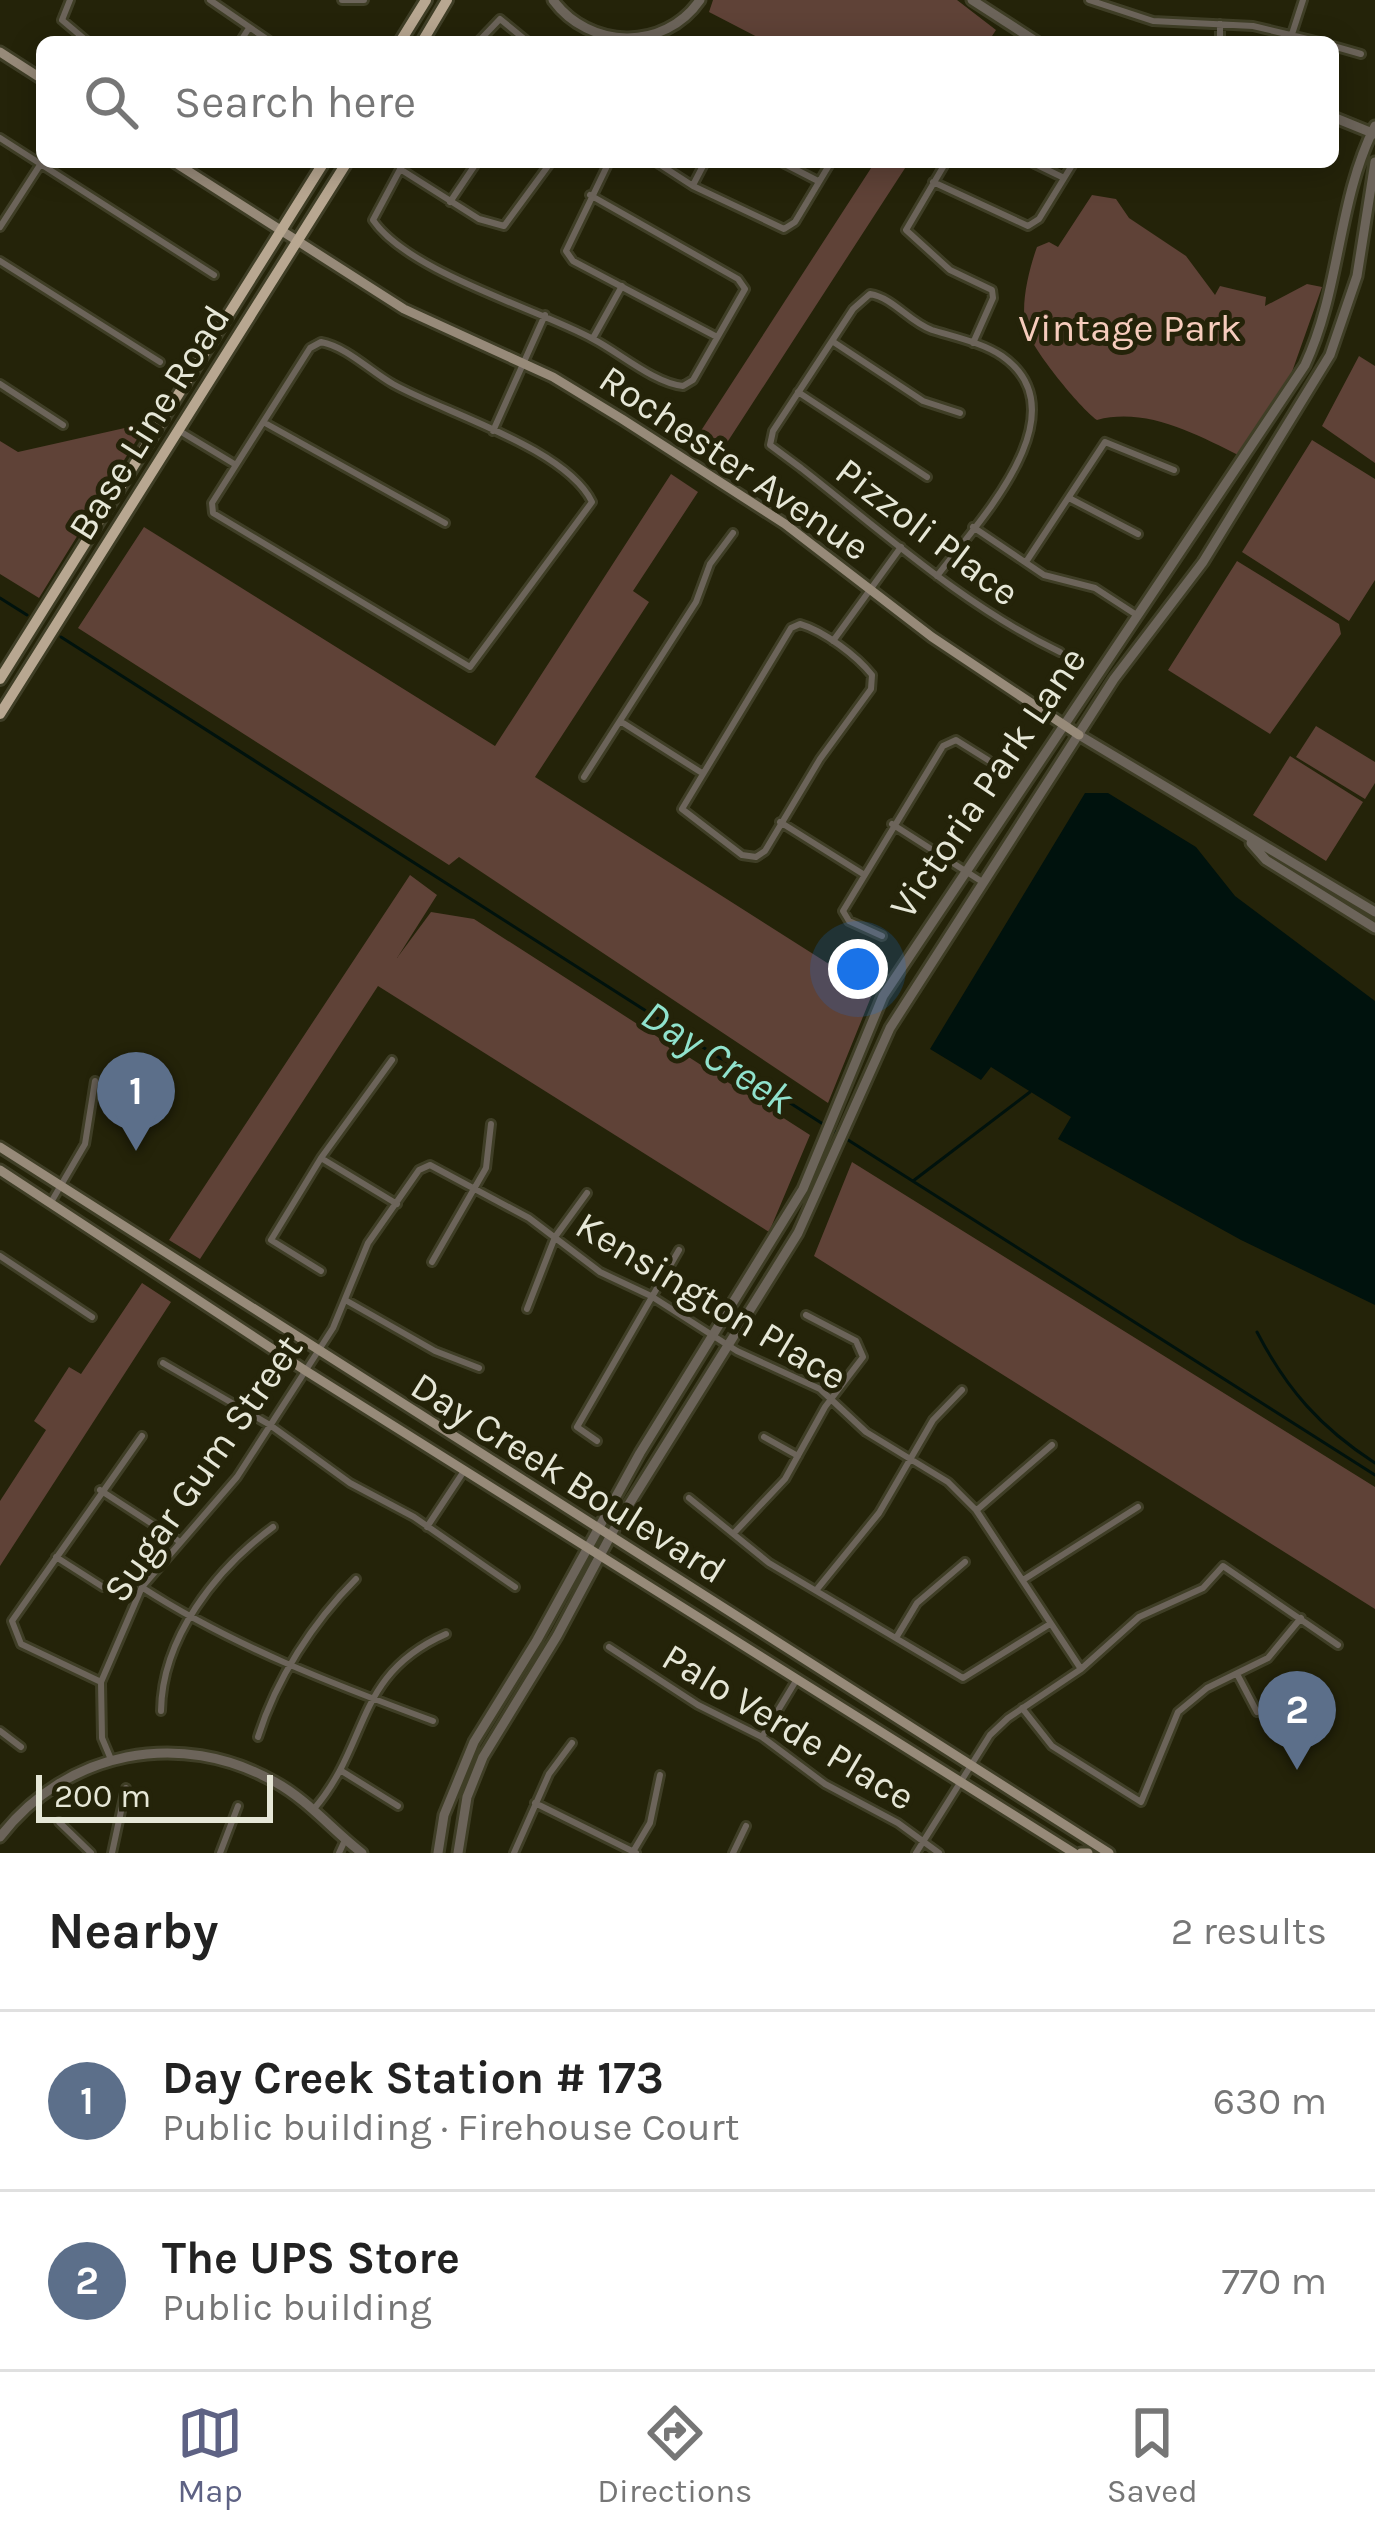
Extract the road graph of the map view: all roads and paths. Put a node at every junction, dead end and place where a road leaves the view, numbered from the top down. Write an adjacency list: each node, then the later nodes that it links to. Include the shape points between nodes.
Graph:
1 (70, 0): 15 (street, via 62,20)
2 (210, 0): 13 (street)
3 (342, 0): 11 (street)
4 (426, 0): 18 (main road)
5 (448, 0): 19 (main road)
6 (553, 0): 22 (street, via 574,22)
7 (700, 0): 23 (street, via 673,27)
8 (972, 0): 24 (street)
9 (1089, 0): 12 (street, via 1153,22)
10 (1303, 0): 14 (street)
11 (362, 2)
12 (1220, 24): 14 (street); 25 (street)
13 (249, 28): 16 (street); 17 (street)
14 (1292, 34): 26 (street)
15 (81, 36)
16 (244, 36)
17 (262, 36)
18 (404, 36)
19 (426, 36)
20 (484, 36): 21 (street, via 500,19)
21 (523, 36)
22 (609, 36)
23 (640, 36)
24 (1028, 36)
25 (1220, 36)
26 (1299, 36)
27 (1339, 48): 29 (street)
28 (0, 52): 30 (main road)
29 (1360, 53)
30 (36, 75)
31 (1339, 119): 32 (street)
32 (1374, 131): 91 (street, Victoria Park Lane, via 1305,365)
33 (0, 138): 34 (street)
34 (36, 159)
35 (1375, 162): 98 (street, Victoria Park Lane, via 1357,276 1330,355 1203,562)
36 (39, 168): 59 (street)
37 (50, 168): 63 (street)
38 (184, 168): 60 (main road, Rochester Avenue)
39 (321, 168): 60 (main road, Base Line Road)
40 (343, 168): 61 (main road, Base Line Road)
41 (401, 168): 65 (street, via 373,220 389,237 454,277)
42 (405, 168): 58 (street)
43 (473, 168): 58 (street)
44 (546, 168): 58 (street, via 504,226)
45 (606, 168): 57 (street)
46 (665, 168): 56 (street)
47 (702, 168): 56 (street)
48 (793, 168): 54 (street)
49 (827, 168): 54 (street)
50 (942, 168): 55 (street)
51 (1043, 168): 53 (street)
52 (1069, 168): 53 (street)
53 (1062, 177): 55 (street, via 1028,226)
54 (818, 181): 56 (street, via 784,229)
55 (933, 182): 69 (street, via 907,222 908,237 992,290)
56 (693, 186)
57 (590, 196): 64 (street, via 566,251); 66 (street, via 737,279 745,289)
58 (450, 202)
59 (0, 227)
60 (282, 230): 61 (main road, Rochester Avenue); 94 (main road, Base Line Road)
61 (298, 241): 71 (main road, Rochester Avenue, via 423,320); 77 (main road, Base Line Road)
62 (0, 261): 70 (street)
63 (214, 274)
64 (622, 286): 66 (street); 67 (street)
65 (545, 315): 67 (street); 71 (street)
66 (717, 337): 67 (street, via 683,386)
67 (593, 338)
68 (832, 341): 69 (street, via 869,294 921,326); 73 (street); 74 (street, via 922,401)
69 (973, 343): 84 (street, via 1018,371 1032,398 1026,448)
70 (160, 362)
71 (524, 364): 78 (street); 90 (main road, Rochester Avenue, via 772,515)
72 (0, 384): 76 (street)
73 (798, 392): 81 (street); 87 (street, Pizzoli Place, via 770,446)
74 (959, 412)
75 (263, 422): 78 (street, via 321,342); 79 (street); 83 (street)
76 (63, 425)
77 (178, 430): 79 (street); 95 (main road, Base Line Road)
78 (493, 431): 79 (street, via 572,478 592,502 470,668 213,513)
79 (236, 465)
80 (1174, 470): 82 (street, via 1105,442)
81 (927, 477)
82 (1069, 498): 86 (street); 88 (street)
83 (445, 523)
84 (973, 527): 88 (street); 89 (street)
85 (733, 533): 96 (street)
86 (1138, 534)
87 (901, 547): 89 (street, Pizzoli Place); 90 (street)
88 (1026, 562): 91 (street, via 1095,588)
89 (937, 576): 93 (street, Pizzoli Place)
90 (870, 588): 92 (street); 97 (main road, Rochester Avenue)
91 (1135, 614): 97 (street, Victoria Park Lane)
92 (832, 642): 100 (street, via 800,624 791,628); 102 (street, via 872,675 871,689)
93 (1060, 652)
94 (0, 679)
95 (0, 714)
96 (620, 721): 100 (street); 101 (street)
97 (1064, 725): 98 (main road, Rochester Avenue); 105 (street, Victoria Park Lane)
98 (1079, 735): 104 (street, Rochester Avenue); 107 (street, Victoria Park Lane)
99 (988, 760): 103 (street, via 956,740 943,746)
100 (702, 773): 102 (street, via 682,809 742,855 756,857)
101 (584, 777)
102 (780, 822): 106 (street)
103 (892, 824): 105 (street); 106 (street)
104 (1247, 839): 108 (street, Rochester Avenue, via 1274,847); 109 (street, Rochester Avenue, via 1266,860)
105 (968, 873): 107 (street); 133 (street, Victoria Park Lane, via 883,996 784,1224)
106 (862, 874): 110 (street, via 843,911)
107 (984, 883): 134 (street, Victoria Park Lane, via 890,1028 798,1233)
108 (1375, 912)
109 (1375, 928)
110 (882, 937)
111 (392, 1060): 115 (street)
112 (95, 1081): 118 (street, via 88,1134)
113 (491, 1124): 119 (street)
114 (0, 1147): 118 (main road, Day Creek Boulevard)
115 (321, 1158): 122 (street); 127 (street, via 271,1240)
116 (430, 1165): 119 (street, Kensington Place); 122 (street, Sugar Gum Street)
117 (0, 1170): 121 (main road, Day Creek Boulevard)
118 (60, 1188): 121 (street); 135 (main road, Day Creek Boulevard)
119 (476, 1190): 123 (street, Kensington Place); 126 (street)
120 (587, 1193): 123 (street)
121 (50, 1204): 138 (main road, Day Creek Boulevard)
122 (398, 1204): 129 (street, Sugar Gum Street, via 361,1256)
123 (555, 1238): 128 (street, Kensington Place); 130 (street)
124 (679, 1250): 128 (street)
125 (0, 1256): 132 (street)
126 (432, 1262)
127 (321, 1271)
128 (651, 1296): 133 (street, Kensington Place); 144 (street, via 577,1427)
129 (347, 1300): 135 (street, Sugar Gum Street); 137 (street)
130 (527, 1309)
131 (806, 1315): 140 (street, via 862,1350)
132 (92, 1317)
133 (714, 1336): 134 (street, Kensington Place); 155 (street, Victoria Park Lane)
134 (726, 1344): 140 (street, Kensington Place); 157 (street, Victoria Park Lane)
135 (316, 1353): 138 (street, Sugar Gum Street); 155 (main road, Day Creek Boulevard)
136 (163, 1364): 141 (street)
137 (479, 1368)
138 (306, 1371): 141 (street, Sugar Gum Street); 148 (main road, Day Creek Boulevard)
139 (962, 1390): 147 (street)
140 (831, 1399): 146 (street); 147 (street, Kensington Place, via 866,1432)
141 (271, 1425): 154 (street); 158 (street, Sugar Gum Street, via 237,1477)
142 (142, 1436): 149 (street)
143 (764, 1437): 146 (street)
144 (597, 1441)
145 (1052, 1445): 152 (street)
146 (798, 1456): 156 (street)
147 (912, 1458): 152 (street, Kensington Place); 168 (street)
148 (464, 1471): 154 (street); 159 (main road, Day Creek Boulevard)
149 (100, 1490): 158 (street); 161 (street)
150 (689, 1498): 156 (street)
151 (1138, 1507): 164 (street)
152 (976, 1510): 164 (street, Kensington Place)
153 (272, 1527): 169 (street, via 221,1572)
154 (427, 1527): 166 (street)
155 (598, 1530): 157 (main road, Day Creek Boulevard); 159 (street, Victoria Park Lane)
156 (734, 1533): 168 (street)
157 (609, 1537): 160 (street, Victoria Park Lane); 192 (main road, Day Creek Boulevard)
158 (178, 1540): 165 (street, Sugar Gum Street)
159 (589, 1546): 160 (main road, Day Creek Boulevard); 211 (street, Victoria Park Lane, via 474,1742)
160 (600, 1554): 179 (main road, Day Creek Boulevard); 212 (street, Victoria Park Lane, via 483,1757 466,1797)
161 (56, 1557): 167 (street); 180 (street, via 13,1631 21,1644)
162 (965, 1562): 173 (street, via 917,1603)
163 (356, 1579): 176 (street)
164 (1023, 1580): 171 (street, Kensington Place)
165 (142, 1587): 169 (street); 180 (street, Sugar Gum Street)
166 (515, 1587)
167 (103, 1588)
168 (818, 1588): 173 (street)
169 (190, 1618): 176 (street); 183 (street, via 162,1677)
170 (1301, 1618): 174 (street); 177 (street, via 1223,1566 1204,1588 1139,1617); 178 (street, via 1268,1658)
171 (1050, 1624): 173 (street, via 964,1678); 177 (street, Kensington Place)
172 (446, 1634): 181 (street, via 391,1666)
173 (896, 1640)
174 (1338, 1646)
175 (609, 1647): 188 (street, Palo Verde Place)
176 (292, 1662): 181 (street); 187 (street)
177 (1081, 1669): 182 (street)
178 (1237, 1674): 182 (street, via 1178,1712 1141,1802 1052,1746); 184 (street)
179 (797, 1679): 188 (street); 195 (main road, Day Creek Boulevard)
180 (101, 1682): 191 (street, Sugar Gum Street)
181 (374, 1699): 185 (street); 193 (street)
182 (1022, 1708): 192 (street)
183 (161, 1712)
184 (1257, 1712)
185 (433, 1721)
186 (0, 1731): 190 (street)
187 (257, 1737)
188 (762, 1737): 205 (street, Palo Verde Place)
189 (572, 1743): 197 (street)
190 (22, 1748)
191 (110, 1757): 200 (street, via 205,1755 278,1783); 203 (street, via 23,1808)
192 (970, 1767): 195 (street); 219 (main road, Day Creek Boulevard)
193 (340, 1770): 199 (street); 200 (street)
194 (660, 1775): 214 (street)
195 (960, 1784): 205 (street); 218 (main road, Day Creek Boulevard)
196 (125, 1788): 207 (street)
197 (535, 1803): 213 (street); 214 (street)
198 (238, 1806): 208 (street)
199 (398, 1806)
200 (313, 1810): 204 (street)
201 (59, 1822): 206 (street)
202 (746, 1826): 215 (street)
203 (0, 1835)
204 (345, 1840): 209 (street); 210 (street)
205 (924, 1841): 216 (street); 217 (street, Palo Verde Place)
206 (91, 1853)
207 (112, 1853)
208 (220, 1853)
209 (339, 1853)
210 (362, 1853)
211 (437, 1853)
212 (458, 1853)
213 (514, 1853)
214 (634, 1853)
215 (734, 1853)
216 (916, 1853)
217 (939, 1853)
218 (1081, 1853)
219 (1109, 1853)

